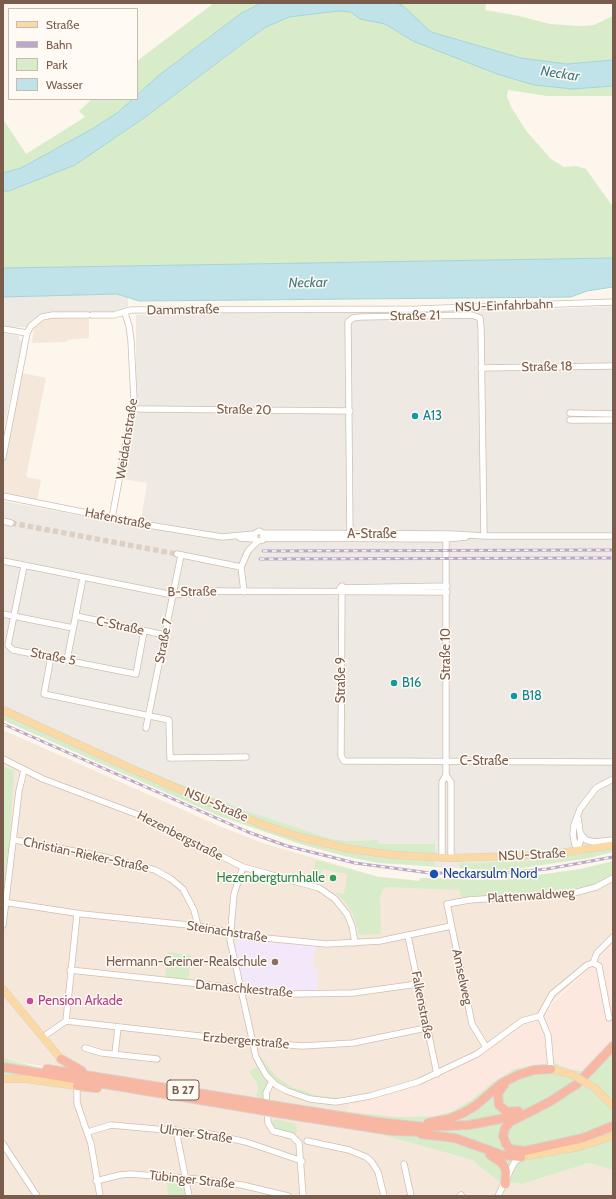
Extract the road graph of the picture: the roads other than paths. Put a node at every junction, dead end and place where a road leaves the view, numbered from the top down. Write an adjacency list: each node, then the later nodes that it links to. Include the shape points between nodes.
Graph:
1 (613, 302): 2 (street, NSU-Einfahrbahn, via 418,309)
2 (275, 308): 3 (street, Dammstraße, via 131,310)
3 (125, 313): 5 (street, Dammstraße, via 42,317); 16 (street, Weidachstraße, via 130,326 134,400)
4 (3, 329): 5 (street)
5 (27, 333): 14 (street)
6 (613, 366): 7 (street, Straße 18)
7 (481, 368): 9 (street, Straße 21, via 480,318 472,315 353,318 348,322); 23 (street, Straße 21)
8 (140, 409): 9 (street, Straße 20)
9 (350, 411): 21 (street, Straße 21)
10 (570, 413): 11 (street)
11 (613, 414)
12 (570, 420): 13 (street)
13 (613, 420)
14 (3, 457)
15 (3, 496): 16 (street, Hafenstraße)
16 (112, 518): 20 (street, Hafenstraße, via 222,537)
17 (3, 521): 18 (street)
18 (11, 523)
19 (264, 535): 21 (street, A-Straße); 25 (street, A-Straße); 25 (street, A-Straße, via 259,531)
20 (236, 536): 25 (street, A-Straße)
21 (350, 536): 22 (street, A-Straße)
22 (446, 536): 23 (street, A-Straße); 30 (street, Straße 10)
23 (482, 536): 24 (street, A-Straße)
24 (613, 536)
25 (256, 538): 28 (street)
26 (3, 561): 27 (street, B-Straße)
27 (24, 566): 29 (street, B-Straße); 35 (street, Straße 5)
28 (241, 567): 32 (street); 33 (street, Straße 7, via 179,555)
29 (83, 578): 33 (street, B-Straße); 36 (street)
30 (447, 589): 31 (street, B-Straße); 47 (street, Straße 10)
31 (340, 590): 32 (street, B-Straße); 48 (street, Straße 9, via 341,756 344,762)
32 (244, 592): 33 (street, B-Straße, via 212,591)
33 (173, 595): 39 (street, Straße 7)
34 (3, 614): 35 (street)
35 (14, 616): 37 (street); 40 (street, Straße 5, via 8,645 13,650)
36 (76, 616): 37 (street); 38 (street, C-Straße)
37 (73, 628): 41 (street)
38 (144, 631): 39 (street, C-Straße); 41 (street, Straße 5, via 136,674)
39 (165, 635): 43 (street, Straße 7)
40 (51, 657): 41 (street, Straße 5); 43 (street, via 44,694)
41 (67, 660)
42 (3, 710): 61 (main road, NSU-Straße, via 137,771 278,830 350,849)
43 (149, 716): 44 (street, Straße 7); 45 (street, via 169,720 170,758)
44 (146, 728)
45 (246, 757)
46 (3, 759): 50 (street, Hezenbergstraße)
47 (446, 760): 48 (street, C-Straße); 49 (street, C-Straße); 51 (street, Straße 10)
48 (355, 762)
49 (613, 762)
50 (24, 770): 56 (street); 63 (street, Hezenbergstraße, via 144,817)
51 (446, 775): 61 (street, via 442,782); 62 (street, via 451,782)
52 (613, 780): 53 (street, via 594,790)
53 (578, 816): 54 (street); 55 (street)
54 (581, 834): 57 (street, via 586,840 594,842); 59 (street)
55 (573, 839): 59 (street); 60 (street, via 572,845)
56 (14, 840): 65 (street); 69 (street, Christian-Rieker-Straße, via 100,856 155,870 183,889 194,910)
57 (613, 840)
58 (613, 845): 59 (main road, NSU-Straße)
59 (579, 850): 60 (main road, NSU-Straße)
60 (558, 854): 62 (main road, NSU-Straße)
61 (442, 858): 62 (main road, NSU-Straße)
62 (451, 858)
63 (243, 868): 71 (street, via 234,894); 74 (street, Hezenbergstraße, via 311,884 326,891 347,914)
64 (613, 878): 66 (street, Plattenwaldweg, via 574,894 469,900)
65 (5, 902): 67 (street, Steinachstraße); 68 (street)
66 (447, 904): 70 (street, Amselweg)
67 (77, 914): 69 (street, Steinachstraße); 76 (street)
68 (3, 925)
69 (198, 926): 71 (street, Steinachstraße)
70 (451, 926): 72 (street, Steinachstraße); 88 (street, Amselweg, via 472,1024)
71 (230, 933): 74 (street, Steinachstraße, via 307,943); 79 (street)
72 (408, 936): 74 (street, Steinachstraße); 77 (street, Falkenstraße)
73 (613, 937): 75 (street, via 597,953)
74 (355, 943)
75 (593, 963): 80 (street, via 587,965 552,994); 81 (street, via 598,966)
76 (70, 970): 79 (street, Damaschkestraße); 82 (street)
77 (418, 984): 79 (street, Damaschkestraße, via 340,994 294,994); 84 (street, Falkenstraße)
78 (3, 989): 85 (main road)
79 (242, 989): 86 (street)
80 (540, 1016): 88 (street, via 522,1021); 94 (street, via 548,1035)
81 (609, 1018)
82 (66, 1021): 83 (street, Erzbergerstraße); 85 (street)
83 (118, 1027): 86 (street, Erzbergerstraße); 90 (street)
84 (426, 1028): 86 (street, Erzbergerstraße, via 340,1044 302,1046); 95 (street, Falkenstraße)
85 (43, 1038): 91 (main road)
86 (253, 1042): 99 (street, via 260,1065)
87 (613, 1046): 105 (highway, B 27, via 577,1084)
88 (486, 1047): 95 (street)
89 (85, 1048): 90 (street)
90 (115, 1054): 92 (street)
91 (61, 1058): 97 (highway)
92 (157, 1059)
93 (3, 1065): 97 (highway, B 27); 101 (highway, B 27)
94 (551, 1069): 96 (highway, via 534,1070); 103 (main road, bridge, via 571,1074 595,1088)
95 (437, 1074): 99 (street, via 370,1096 336,1102 301,1097)
96 (518, 1075): 105 (highway, via 500,1089 498,1102 506,1112); 107 (highway, via 502,1083 475,1106 449,1119 425,1124)
97 (91, 1076): 102 (highway, B 27)
98 (3, 1080): 100 (main road, via 26,1079)
99 (272, 1081): 117 (street, via 266,1093 268,1123 273,1130 298,1140)
100 (77, 1086): 101 (highway); 110 (street, via 77,1103)
101 (148, 1092): 102 (highway, B 27)
102 (260, 1106): 104 (highway, B 27, bridge)
103 (613, 1106)
104 (271, 1108): 107 (highway, B 27); 111 (highway, B 27, via 392,1131)
105 (526, 1113): 106 (highway, B 27); 107 (highway, B 27, via 486,1123 444,1127)
106 (514, 1120): 108 (highway, via 508,1124 503,1136 507,1147 519,1152 583,1138); 111 (highway, B 27, via 468,1130)
107 (378, 1122)
108 (613, 1126)
109 (176, 1130): 110 (street, Ulmer Straße, via 111,1125); 117 (street, Ulmer Straße, via 240,1140); 119 (street)
110 (88, 1132): 120 (street)
111 (417, 1132): 115 (highway, via 456,1138)
112 (613, 1136): 116 (main road, via 579,1147)
113 (307, 1141): 127 (street, via 349,1150 366,1157 378,1172)
114 (3, 1144): 122 (street)
115 (480, 1147): 116 (highway, via 502,1155); 121 (highway, via 501,1162 506,1172)
116 (520, 1157): 121 (street, via 514,1163)
117 (302, 1161): 126 (street)
118 (404, 1164): 128 (street)
119 (184, 1178): 120 (street, Tübinger Straße, via 130,1174); 124 (street); 125 (street, Tübinger Straße, via 234,1184)
120 (96, 1181): 123 (street)
121 (505, 1184): 129 (street)
122 (37, 1196)
123 (100, 1196)
124 (188, 1196)
125 (288, 1196)
126 (303, 1196)
127 (384, 1196)
128 (411, 1196)
129 (498, 1196)

